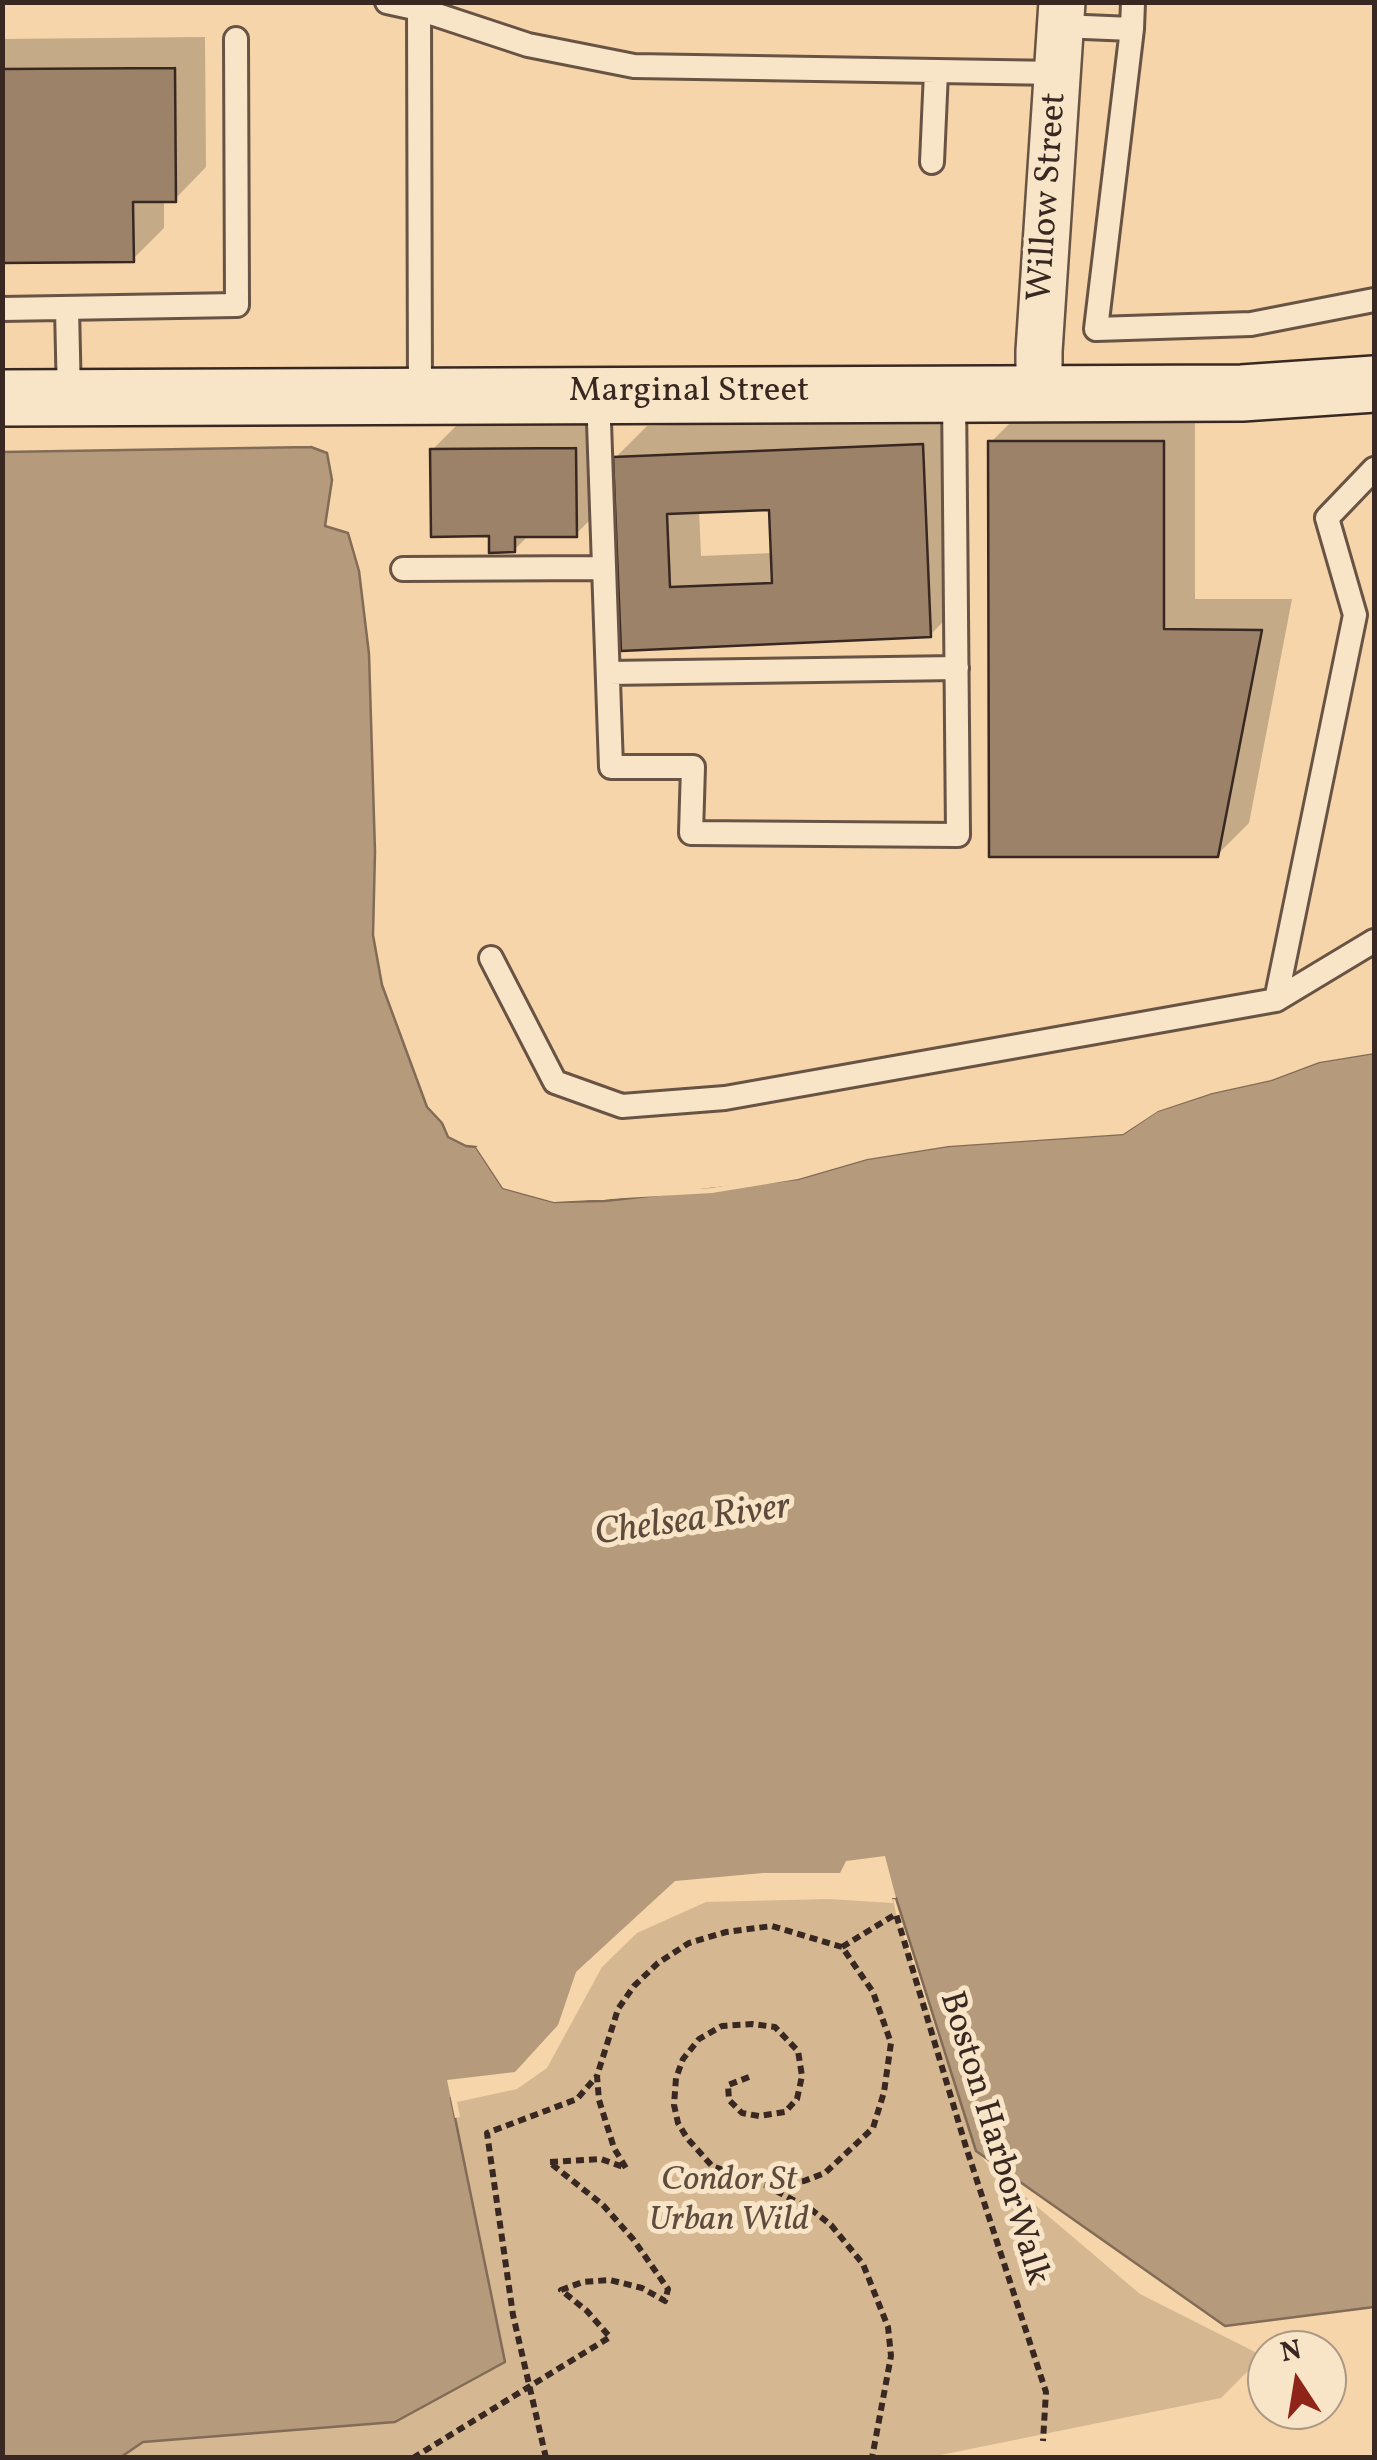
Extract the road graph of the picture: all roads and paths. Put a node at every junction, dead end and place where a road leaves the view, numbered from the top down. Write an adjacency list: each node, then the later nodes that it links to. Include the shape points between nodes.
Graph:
1 (387, 2): 3 (lane)
2 (1133, 2): 5 (lane)
3 (419, 10): 7 (lane, via 528,45 634,66); 17 (lane)
4 (1062, 14): 5 (lane); 8 (street, Willow Street)
5 (1132, 29): 10 (lane, via 1096,329 1251,324)
6 (236, 39): 12 (lane, via 237,305)
7 (936, 72): 8 (lane); 9 (lane)
8 (1058, 73): 14 (street, Willow Street)
9 (932, 162)
10 (1374, 300)
11 (2, 308): 12 (lane)
12 (67, 308): 19 (lane)
13 (1374, 384): 14 (main road, Marginal Street, via 1295,392)
14 (1039, 392): 15 (main road, Marginal Street)
15 (954, 393): 16 (main road, Marginal Street); 23 (lane)
16 (598, 394): 17 (main road, Marginal Street); 21 (lane)
17 (420, 396): 19 (main road, Marginal Street)
18 (2, 398): 19 (main road, Marginal Street)
19 (69, 398)
20 (1374, 470): 27 (lane, via 1327,518 1355,615)
21 (604, 568): 22 (lane); 24 (lane)
22 (403, 569)
23 (957, 668): 24 (lane); 24 (lane, via 958,834 692,833 694,767 611,766)
24 (608, 673)
25 (1374, 942): 27 (lane)
26 (491, 958): 27 (lane, via 555,1082 622,1106 725,1098)
27 (1276, 1000)
28 (842, 1947): 29 (path, via 772,1926 689,1944 634,1986 618,2009); 31 (path, Boston HarborWalk, via 873,1992 891,2043 873,2128 825,2173); 33 (path, Boston HarborWalk, via 896,1914 1046,2392)
29 (597, 2076): 32 (path, via 576,2099 486,2133); 32 (path, via 608,2129 626,2168 601,2159 550,2162 603,2206 650,2260 668,2288 666,2301 610,2280 561,2290 610,2337)
30 (749, 2077): 31 (path, via 728,2085 729,2100 742,2113 785,2112 797,2099 802,2076 798,2051 775,2027 722,2026 698,2039 684,2059 674,2105 687,2138 712,2166)
31 (766, 2186): 36 (path, via 832,2225 863,2264 881,2303 890,2356)
32 (529, 2386): 34 (path); 35 (path)
33 (1043, 2441)
34 (413, 2458)
35 (546, 2458)
36 (872, 2458)

